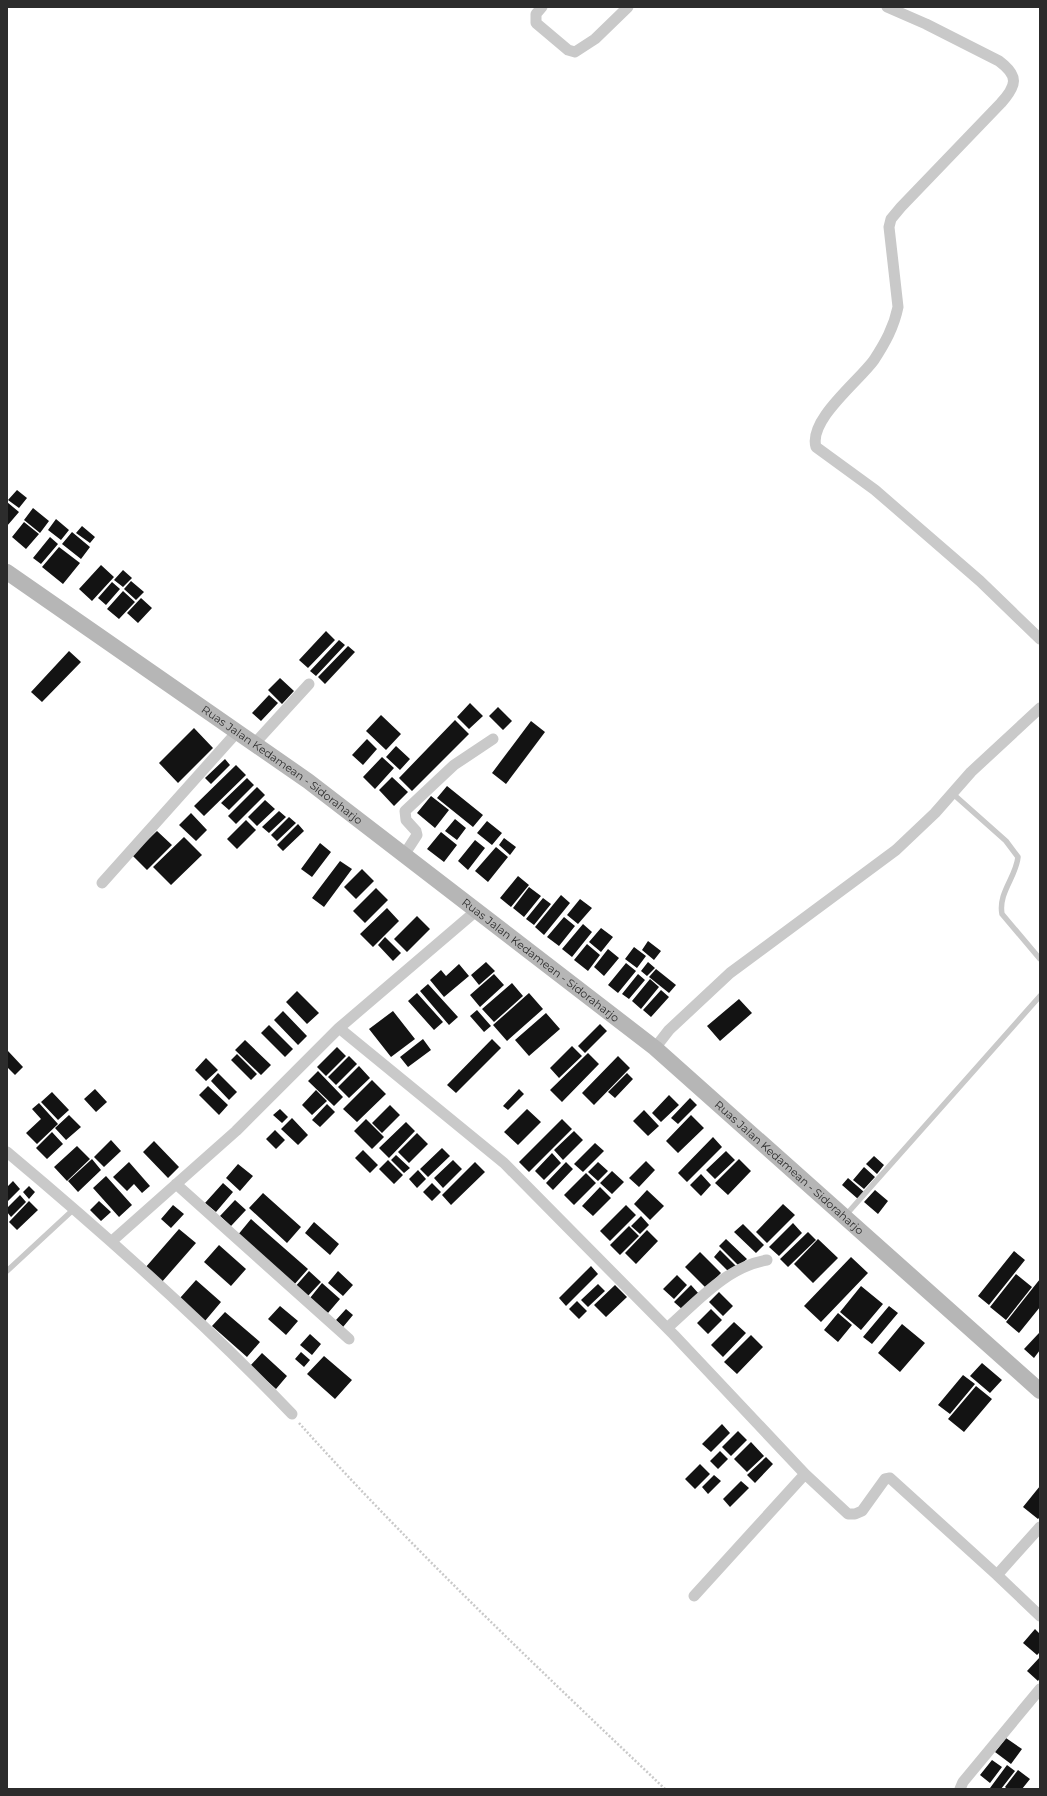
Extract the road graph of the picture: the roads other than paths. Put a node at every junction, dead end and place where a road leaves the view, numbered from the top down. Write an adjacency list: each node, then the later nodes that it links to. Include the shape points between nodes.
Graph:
1 (542, 7): 2 (street, via 536,14 536,23 568,50 575,52 596,39)
2 (628, 7)
3 (887, 7): 5 (street, via 999,61 1009,69 1014,80 1012,90 1001,103 901,206 892,219 889,238 898,307 896,318 891,332 873,361 826,415 814,439 816,446 875,490 980,581)
4 (7, 572): 8 (main road, Ruas Jalan Kedamean - Sidoraharjo)
5 (1040, 639)
6 (310, 684): 10 (street)
7 (1040, 708): 11 (street)
8 (238, 731): 10 (main road, Ruas Jalan Kedamean - Sidoraharjo); 13 (street)
9 (493, 739): 12 (street, via 454,764 405,811 406,820 417,835)
10 (255, 743): 12 (main road, Ruas Jalan Kedamean - Sidoraharjo)
11 (952, 793): 15 (lane, via 1006,841 1018,857 1017,867 1004,894 1002,914); 18 (street, via 920,829 896,850 730,973 669,1030)
12 (404, 855): 14 (main road, Ruas Jalan Kedamean - Sidoraharjo)
13 (102, 883)
14 (476, 911): 17 (street); 18 (main road, Ruas Jalan Kedamean - Sidoraharjo)
15 (1040, 959)
16 (1040, 996): 22 (lane)
17 (339, 1028): 20 (street, via 236,1130); 26 (street, via 504,1164)
18 (655, 1048): 22 (main road, Ruas Jalan Kedamean - Sidoraharjo)
19 (7, 1152): 21 (street)
20 (176, 1184): 23 (street); 27 (street)
21 (74, 1209): 23 (street); 25 (lane)
22 (844, 1216): 28 (main road, Ruas Jalan Kedamean - Sidoraharjo)
23 (112, 1241): 29 (street, via 249,1369)
24 (767, 1260): 26 (street, via 735,1270)
25 (7, 1271)
26 (667, 1328): 30 (street)
27 (349, 1338)
28 (1040, 1391)
29 (292, 1414)
30 (805, 1474): 32 (street, via 848,1514 862,1511 885,1479 890,1478); 33 (street)
31 (1040, 1527): 32 (street)
32 (997, 1575): 34 (street)
33 (694, 1596)
34 (1040, 1616)
35 (1040, 1689): 36 (street, via 963,1782)
36 (960, 1789)

